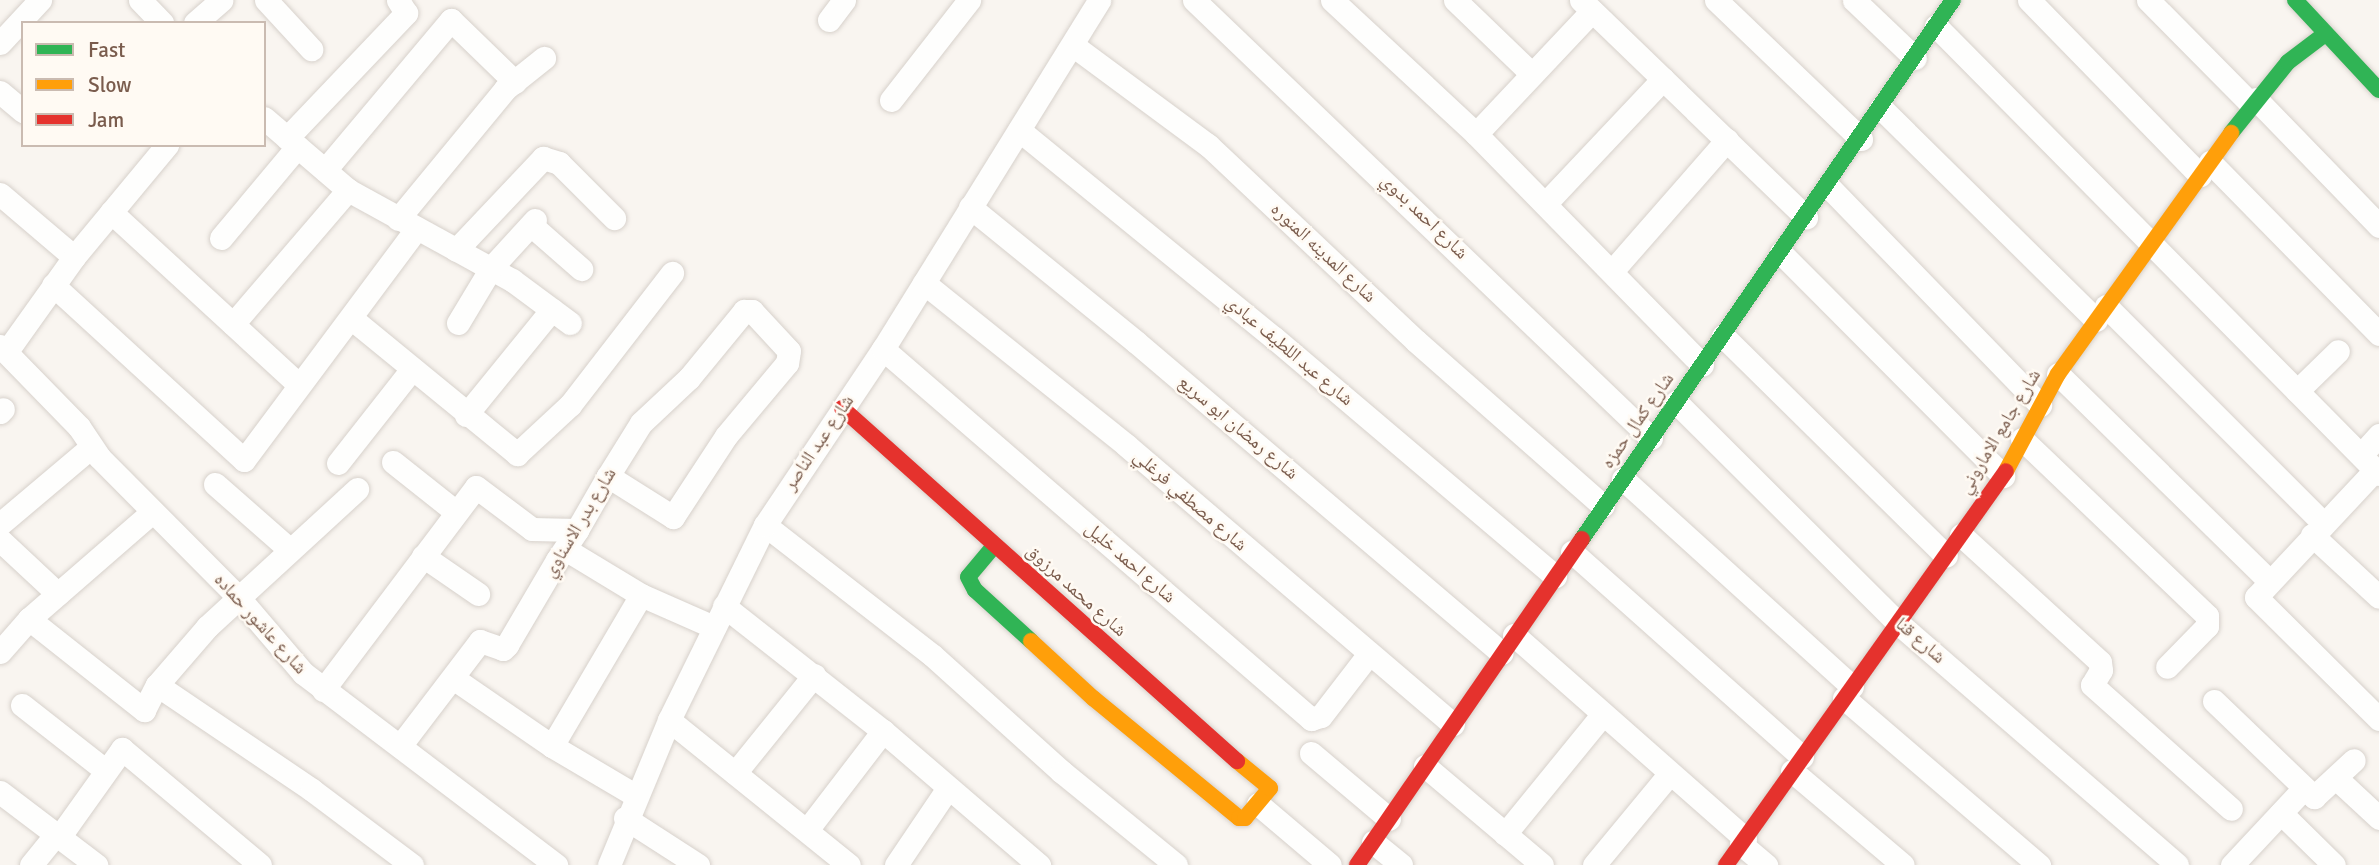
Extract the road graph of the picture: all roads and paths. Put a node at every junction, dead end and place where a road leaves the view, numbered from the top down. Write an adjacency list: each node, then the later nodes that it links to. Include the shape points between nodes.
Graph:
1 (40, 0): 24 (street)
2 (141, 0): 20 (street)
3 (221, 0): 21 (street)
4 (266, 0): 26 (street)
5 (398, 0): 43 (street, via 406,13)
6 (844, 0): 19 (street)
7 (969, 0): 34 (street)
8 (1099, 0): 25 (street)
9 (1194, 0): 87 (street, شارع احمد بدوي)
10 (1332, 0): 40 (street)
11 (1455, 0): 29 (street)
12 (1716, 0): 41 (street)
13 (1854, 0): 28 (street)
14 (1953, 0): 22 (street, شارع كمال حمزه)
15 (2029, 0): 45 (street)
16 (2148, 0): 35 (street)
17 (1586, 5): 29 (street); 30 (street)
18 (2305, 5): 23 (street)
19 (830, 20)
20 (158, 21)
21 (197, 21)
22 (1936, 26): 28 (street, شارع كمال حمزه); 58 (street)
23 (2325, 34): 32 (street); 35 (street, شارع جامع الاماروني, via 2288,62)
24 (0, 43)
25 (1074, 46): 39 (street, شارع عبد الناصر); 98 (street, شارع المدينه المنوره, via 1208,145 1416,341)
26 (311, 48)
27 (544, 58): 31 (street)
28 (1914, 58): 36 (street, شارع كمال حمزه)
29 (1532, 74): 40 (street)
30 (1663, 79): 42 (street); 50 (street)
31 (515, 82): 46 (street, via 451,20); 55 (street)
32 (2379, 90)
33 (0, 92): 37 (street)
34 (891, 100)
35 (2253, 102): 45 (street, شارع جامع الاماروني); 56 (street)
36 (1881, 108): 41 (street, شارع كمال حمزه); 68 (street)
37 (21, 109)
38 (266, 120): 43 (street)
39 (1019, 130): 51 (street, شارع عبد الناصر); 113 (street, شارع عبد اللطيف عبادي)
40 (1476, 134): 50 (street)
41 (1861, 139): 47 (street, شارع كمال حمزه)
42 (1727, 140): 53 (street); 64 (street)
43 (292, 142): 46 (street); 57 (street)
44 (165, 147): 52 (street)
45 (2205, 168): 58 (street, شارع جامع الاماروني); 72 (street)
46 (324, 170): 48 (street)
47 (1828, 186): 53 (street, شارع كمال حمزه); 83 (street)
48 (348, 190): 55 (street); 71 (street)
49 (0, 194): 61 (street)
50 (1545, 204): 64 (street)
51 (970, 208): 66 (street, شارع عبد الناصر); 123 (street, شارع رمضان ابو سريع)
52 (111, 212): 61 (street); 71 (street)
53 (1806, 217): 60 (street, شارع كمال حمزه)
54 (614, 218): 59 (street, via 559,163 543,158)
55 (407, 224): 59 (street); 69 (street)
56 (2379, 226)
57 (221, 238)
58 (2151, 243): 68 (street, شارع جامع الاماروني); 81 (street)
59 (456, 250): 62 (street)
60 (1781, 253): 73 (street, شارع كمال حمزه); 94 (street)
61 (74, 257): 67 (street)
62 (491, 268): 63 (street, via 533,222); 70 (street); 85 (street, via 561,316)
63 (581, 269)
64 (1613, 270): 77 (street)
65 (671, 273): 85 (street, via 570,405 523,452 511,453)
66 (924, 283): 75 (street, شارع عبد الناصر); 125 (street, شارع مصطفي فرغلي, via 1126,445)
67 (53, 285): 74 (street); 80 (street, via 244,460)
68 (2101, 313): 79 (street, شارع جامع الاماروني); 103 (street)
69 (351, 318): 78 (street); 80 (street)
70 (458, 323)
71 (233, 324): 80 (street)
72 (2379, 334)
73 (1723, 336): 77 (street, شارع كمال حمزه); 112 (street)
74 (4, 349): 89 (street, شارع عاشور حماده, via 79,427)
75 (883, 349): 84 (street, شارع عبد الناصر); 125 (street, شارع احمد خليل, via 1311,719 1321,716)
76 (2338, 351): 81 (street)
77 (1702, 365): 82 (street, شارع كمال حمزه)
78 (412, 369): 85 (street); 91 (street)
79 (2058, 374): 83 (street, شارع جامع الاماروني); 114 (street)
80 (299, 385)
81 (2297, 391): 92 (street)
82 (1676, 402): 87 (street, شارع كمال حمزه); 122 (street, شارع قنا)
83 (2040, 405): 88 (street, شارع جامع الاماروني)
84 (842, 408): 102 (street, شارع عبد الناصر); 107 (street, شارع محمد مرزوق)
85 (466, 415)
86 (2379, 435): 92 (street)
87 (1651, 438): 95 (street, شارع كمال حمزه)
88 (2022, 439): 94 (street, شارع جامع الاماروني); 126 (street, via 2207,616 2207,626)
89 (91, 447): 99 (street, شارع عاشور حماده); 101 (street)
90 (393, 462): 100 (street)
91 (338, 463)
92 (2372, 466): 103 (street)
93 (608, 476): 93 (street, شارع بدر الاسناوي, via 646,416 689,377 744,311 752,311 789,351 790,358 726,436 673,517); 104 (street, شارع بدر الاسناوي)
94 (2003, 476): 105 (street, شارع جامع الاماروني)
95 (1623, 479): 98 (street, شارع كمال حمزه); 131 (street)
96 (215, 484): 109 (street)
97 (358, 489): 109 (street)
98 (1603, 506): 110 (street, شارع كمال حمزه)
99 (152, 512): 115 (street); 118 (street, شارع عاشور حماده)
100 (456, 512): 104 (street, via 477,486 526,526); 111 (street)
101 (0, 524)
102 (765, 525): 120 (street, شارع عبد الناصر); 175 (street, via 932,655 1062,772)
103 (2317, 529): 114 (street); 119 (street)
104 (578, 530): 108 (street, شارع بدر الاسناوي)
105 (1961, 535): 112 (street, شارع جامع الاماروني); 154 (street, via 2100,662 2101,670 2092,685)
106 (0, 540): 115 (street)
107 (994, 546): 153 (street, شارع محمد مرزوق, via 1270,788); 153 (street, via 968,577 975,590 1093,698 1239,818)
108 (565, 549): 117 (street); 128 (street, شارع بدر الاسناوي, via 507,645 503,649 480,641)
109 (290, 550): 118 (street)
110 (1572, 552): 113 (street, شارع كمال حمزه); 143 (street)
111 (424, 555): 116 (street); 130 (street)
112 (1946, 556): 122 (street, شارع جامع الاماروني)
113 (1555, 576): 123 (street, شارع كمال حمزه)
114 (2268, 580): 135 (street, via 2258,591 2259,602)
115 (58, 594): 121 (street)
116 (478, 594)
117 (641, 595): 120 (street); 140 (street)
118 (239, 597): 129 (street); 130 (street, شارع عاشور حماده)
119 (2379, 597)
120 (719, 616): 127 (street); 136 (street, شارع عبد الناصر)
121 (29, 619): 124 (street); 129 (street, via 144,710)
122 (1898, 623): 131 (street, شارع جامع الاماروني); 185 (street, شارع قنا)
123 (1508, 644): 134 (street, شارع رمضان ابو سريع); 137 (street, شارع كمال حمزه)
124 (0, 652)
125 (1368, 655): 137 (street, شارع مصطفي فرغلي)
126 (2167, 667)
127 (814, 675): 138 (street); 146 (street)
128 (453, 678): 139 (street, شارع بدر الاسناوي); 140 (street)
129 (157, 685): 168 (street, via 312,790)
130 (323, 690): 139 (street, شارع عاشور حماده)
131 (1848, 692): 143 (street, شارع جامع الاماروني); 184 (street)
132 (2214, 701): 150 (street)
133 (22, 705): 145 (street)
134 (1603, 714): 147 (street, شارع رمضان ابو سريع); 160 (street)
135 (2379, 719)
136 (669, 720): 146 (street); 152 (street, شارع عبد الناصر)
137 (1453, 724): 144 (street, شارع كمال حمزه)
138 (883, 731): 149 (street); 159 (street)
139 (400, 746): 169 (street, شارع عاشور حماده)
140 (552, 746): 152 (street)
141 (1311, 753): 158 (street)
142 (2354, 760): 148 (street)
143 (1797, 764): 162 (street, شارع جامع الاماروني); 183 (street)
144 (1425, 766): 158 (street, شارع كمال حمزه); 160 (street)
145 (105, 770): 161 (street); 167 (street, via 123,749)
146 (735, 773): 159 (street)
147 (1670, 773): 162 (street, شارع رمضان ابو سريع); 180 (street)
148 (2336, 778): 150 (street, via 2318,797); 157 (street)
149 (948, 788): 164 (street); 173 (street)
150 (2304, 788): 155 (street)
151 (0, 792): 161 (street)
152 (635, 795): 156 (street, شارع عبد الناصر)
153 (1258, 804): 176 (street)
154 (2231, 809)
155 (2281, 813): 186 (street); 187 (street)
156 (625, 818): 170 (street, شارع عبد الناصر); 171 (street)
157 (2379, 818)
158 (1389, 819): 163 (street, شارع كمال حمزه)
159 (807, 830): 172 (street)
160 (1505, 834): 179 (street)
161 (58, 835): 165 (street); 166 (street)
162 (1743, 841): 181 (street, شارع جامع الاماروني); 182 (street, شارع رمضان ابو سريع)
163 (1373, 842): 177 (street, شارع كمال حمزه); 178 (street)
164 (1012, 856): 174 (street)
165 (31, 865)
166 (96, 865)
167 (260, 865)
168 (412, 865)
169 (555, 865)
170 (609, 865)
171 (698, 865)
172 (849, 865)
173 (896, 865)
174 (1038, 865)
175 (1176, 865)
176 (1329, 865)
177 (1357, 865)
178 (1401, 865)
179 (1542, 865)
180 (1594, 865)
181 (1726, 865)
182 (1766, 865)
183 (1903, 865)
184 (2039, 865)
185 (2177, 865)
186 (2232, 865)
187 (2334, 865)

